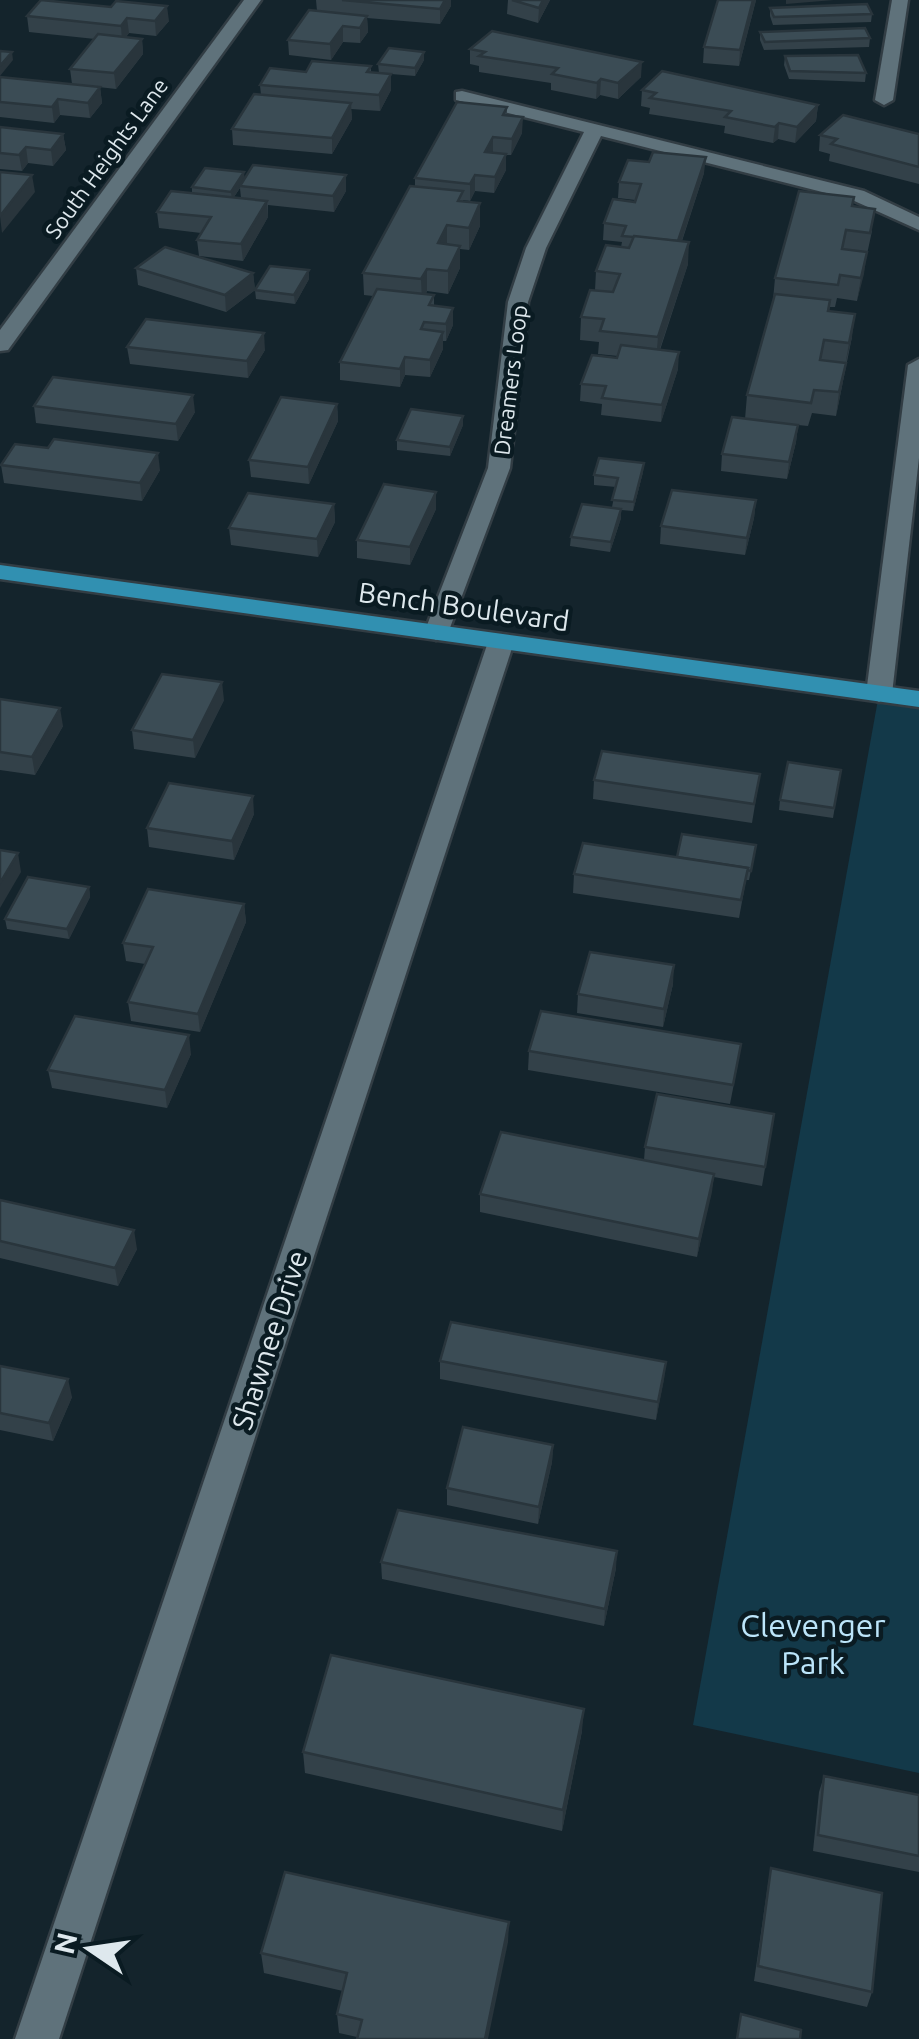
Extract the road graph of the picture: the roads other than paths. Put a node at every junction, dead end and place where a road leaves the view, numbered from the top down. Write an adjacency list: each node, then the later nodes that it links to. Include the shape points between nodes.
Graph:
1 (253, 0): 7 (street, South Heights Lane)
2 (900, 0): 4 (street)
3 (462, 96): 5 (street)
4 (884, 100)
5 (594, 131): 6 (street, via 857,195); 10 (street, Dreamers Loop, via 536,248 518,302 499,468)
6 (919, 224)
7 (0, 345)
8 (919, 365): 12 (street)
9 (0, 572): 10 (main road, Bench Boulevard)
10 (436, 633): 11 (main road, Bench Boulevard)
11 (501, 642): 12 (main road, Bench Boulevard); 14 (street, Shawnee Drive)
12 (879, 694): 13 (main road, Bench Boulevard)
13 (919, 699)
14 (37, 2039)

